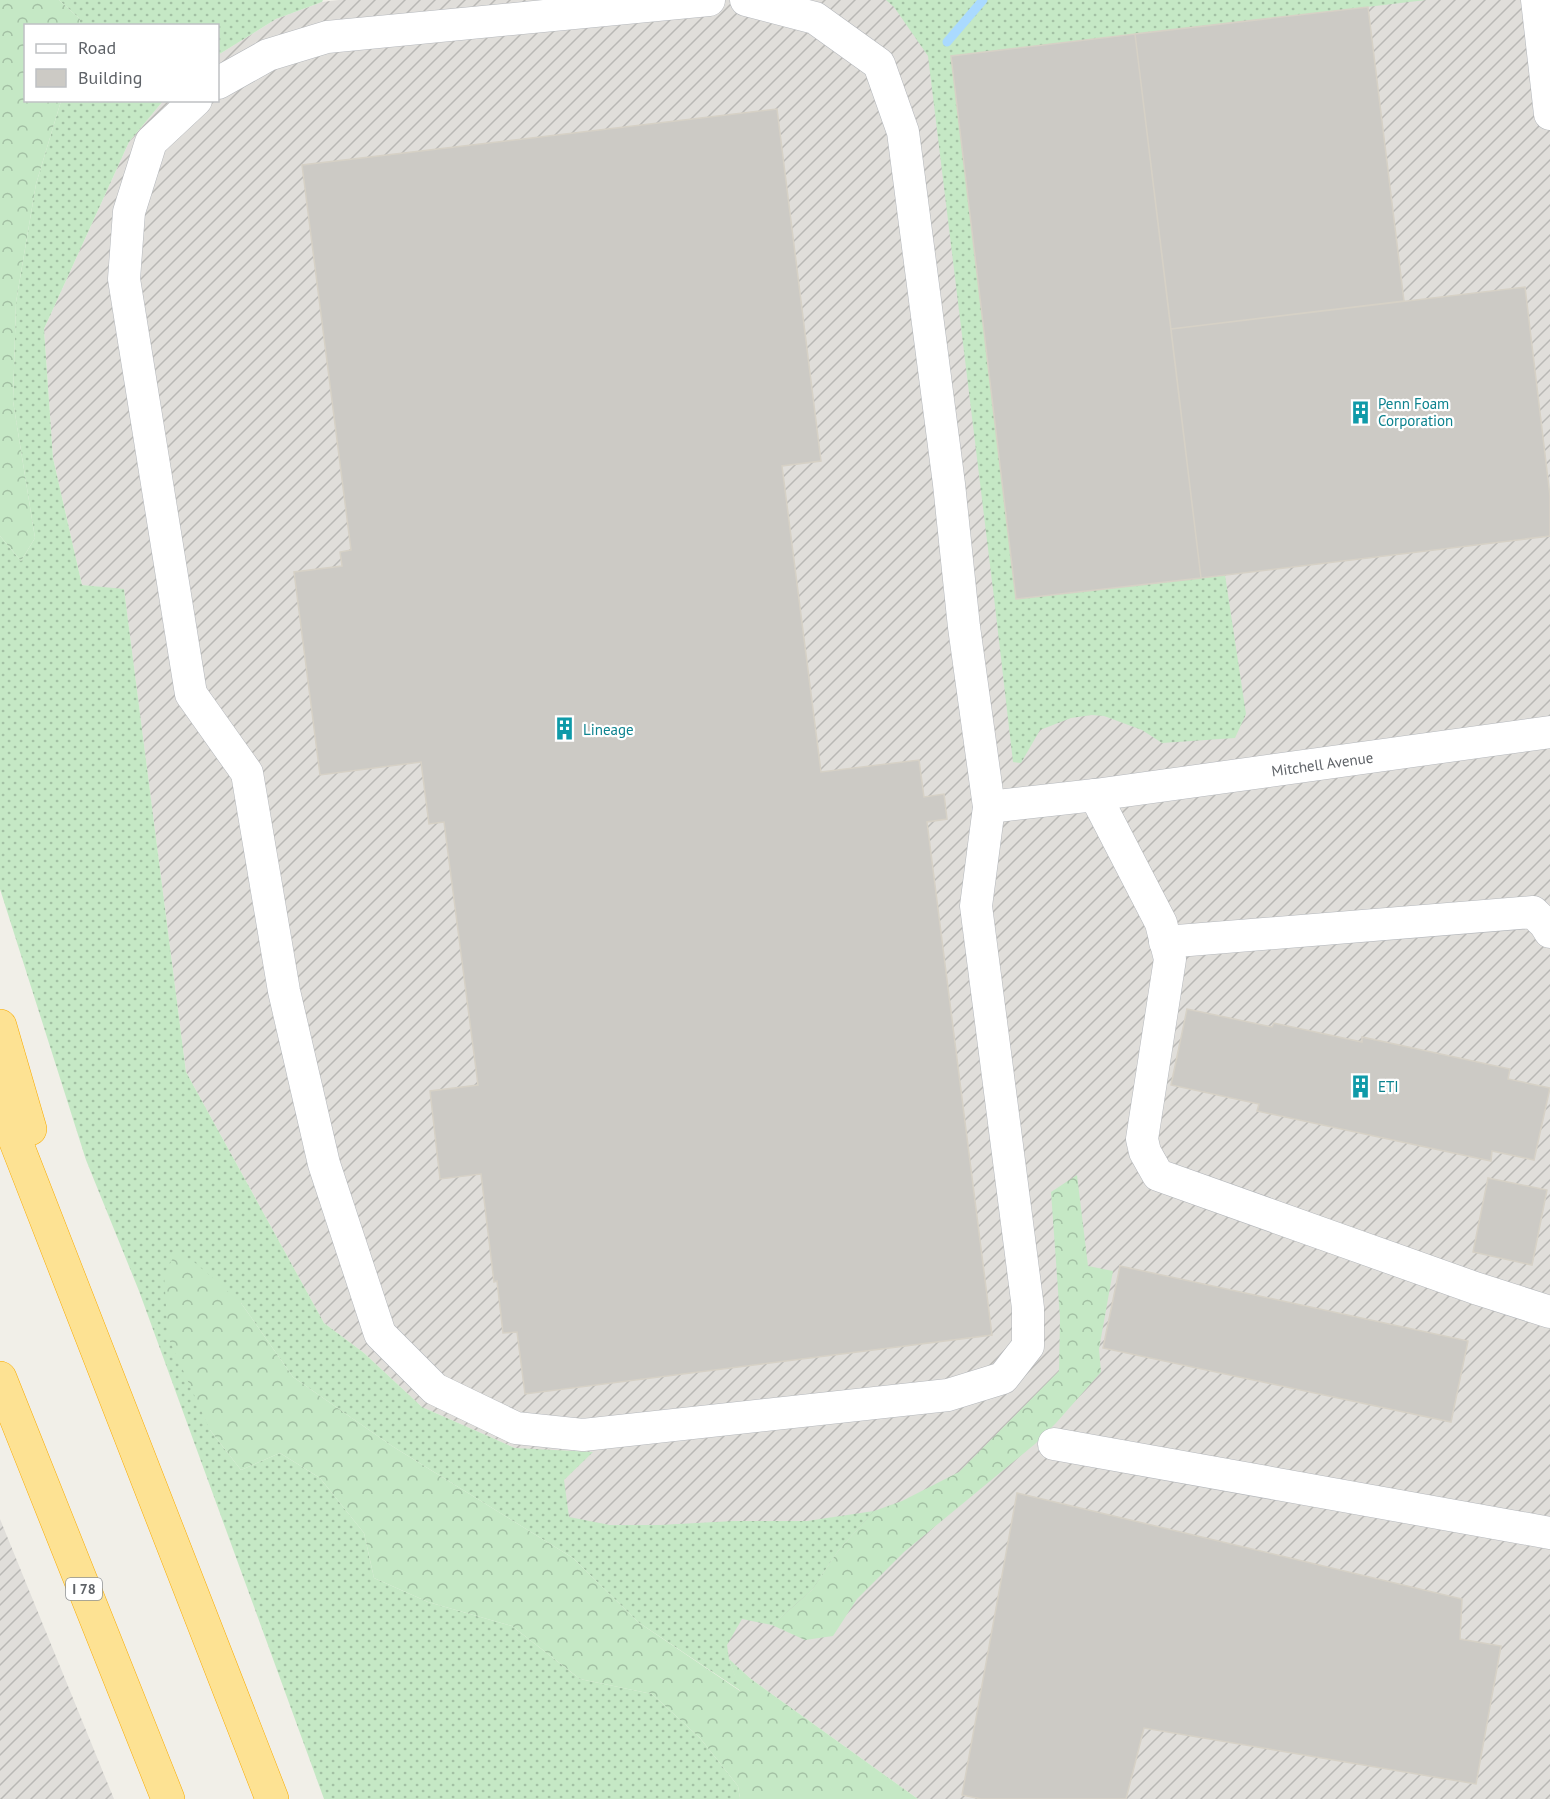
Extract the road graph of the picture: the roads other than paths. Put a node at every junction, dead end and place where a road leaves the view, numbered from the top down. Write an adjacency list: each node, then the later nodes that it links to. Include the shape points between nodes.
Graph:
1 (709, 0): 4 (street, via 327,38 268,54)
2 (746, 0): 9 (street, via 815,18 879,64 903,132)
3 (1537, 0): 6 (street)
4 (219, 82)
5 (194, 102): 9 (street, via 151,142 129,212 124,279 191,694 248,773 284,991 324,1164 380,1334 435,1389 516,1428 583,1435 948,1395 1003,1378 1028,1346 1028,1308 976,906)
6 (1550, 114)
7 (1550, 732): 8 (street, Mitchell Avenue)
8 (1095, 795): 9 (street, Mitchell Avenue); 11 (street, via 1161,923)
9 (989, 807)
10 (1550, 932): 11 (street, via 1533,912)
11 (1166, 942): 14 (street, via 1170,959 1142,1139 1158,1175)
12 (0, 1026): 15 (highway)
13 (0, 1101): 15 (highway)
14 (1550, 1312)
15 (84, 1318): 20 (highway)
16 (0, 1378): 19 (highway, I 78)
17 (1054, 1444): 18 (street)
18 (1550, 1533)
19 (168, 1799)
20 (272, 1799)

